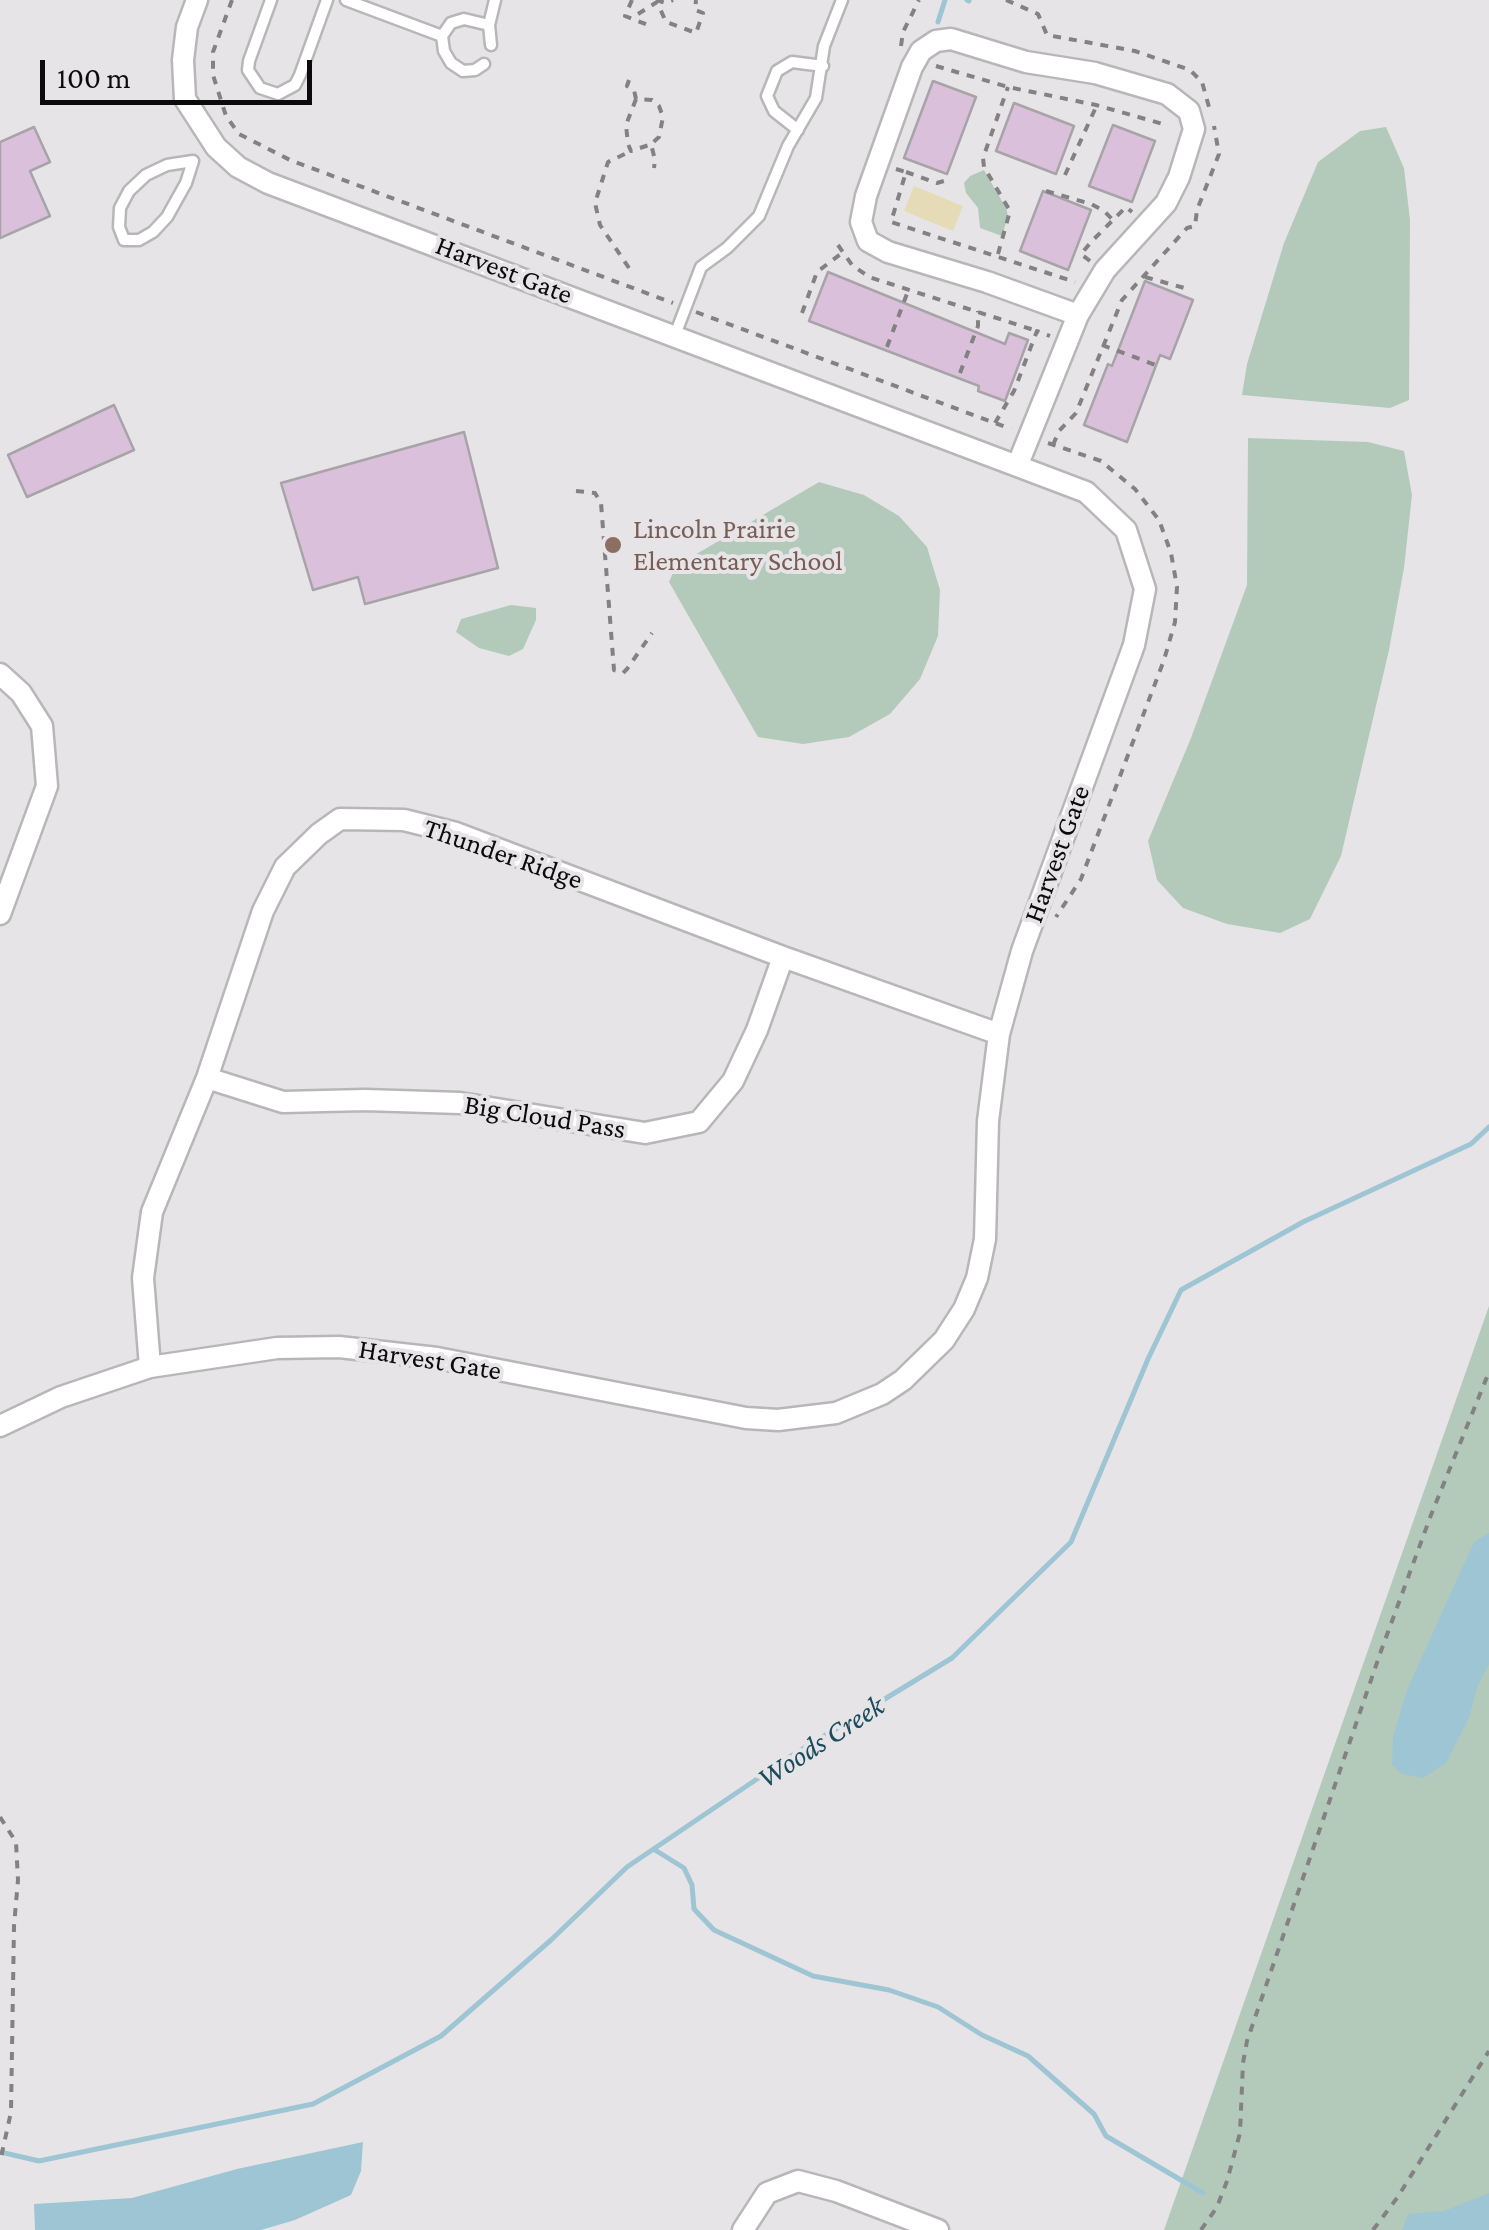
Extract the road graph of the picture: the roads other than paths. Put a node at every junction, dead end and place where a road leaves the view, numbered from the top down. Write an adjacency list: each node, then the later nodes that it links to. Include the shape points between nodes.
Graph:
1 (197, 0): 13 (street, Harvest Gate, via 183,60 185,99)
2 (272, 0): 3 (lane, via 248,70 260,88 278,94 295,86)
3 (327, 0)
4 (346, 0): 8 (lane)
5 (495, 0): 7 (lane)
6 (842, 0): 11 (lane)
7 (489, 25): 8 (lane, via 451,23); 9 (lane)
8 (442, 36): 10 (lane, via 451,63 463,71)
9 (492, 45)
10 (484, 64)
11 (823, 66): 12 (lane, via 816,98); 12 (lane, via 792,62 777,71 767,96)
12 (798, 130): 16 (lane, via 759,216 701,268)
13 (213, 143): 14 (lane); 16 (street, Harvest Gate, via 268,183)
14 (193, 161): 14 (lane, via 167,165 128,190 120,208 124,240 139,240 166,217)
15 (1078, 315): 15 (street, via 1105,270 1166,203 1194,129 1189,110 1167,94 1121,79 936,40 912,67 866,196 861,222 868,241); 17 (street)
16 (676, 335): 17 (street, Harvest Gate)
17 (1018, 464): 21 (street, Harvest Gate, via 1086,492 1126,530 1145,589 1134,645 1022,951)
18 (0, 674): 19 (street, via 42,726 47,786)
19 (0, 914)
20 (783, 958): 21 (street, Thunder Ridge); 22 (street, Big Cloud Pass, via 733,1080 699,1122 681,1126 646,1132 460,1102 283,1102); 22 (street, Thunder Ridge, via 456,832 404,820 340,820 285,867 263,910)
21 (999, 1034): 23 (street, Harvest Gate, via 977,1278 964,1309 924,1362 857,1405 812,1416 746,1418 437,1358 339,1347 277,1348)
22 (206, 1078): 23 (street, Thunder Ridge, via 152,1212 143,1278)
23 (150, 1367): 24 (street, Harvest Gate)
24 (0, 1426)
25 (743, 2230): 26 (street, via 768,2193 798,2182)
26 (938, 2230)

